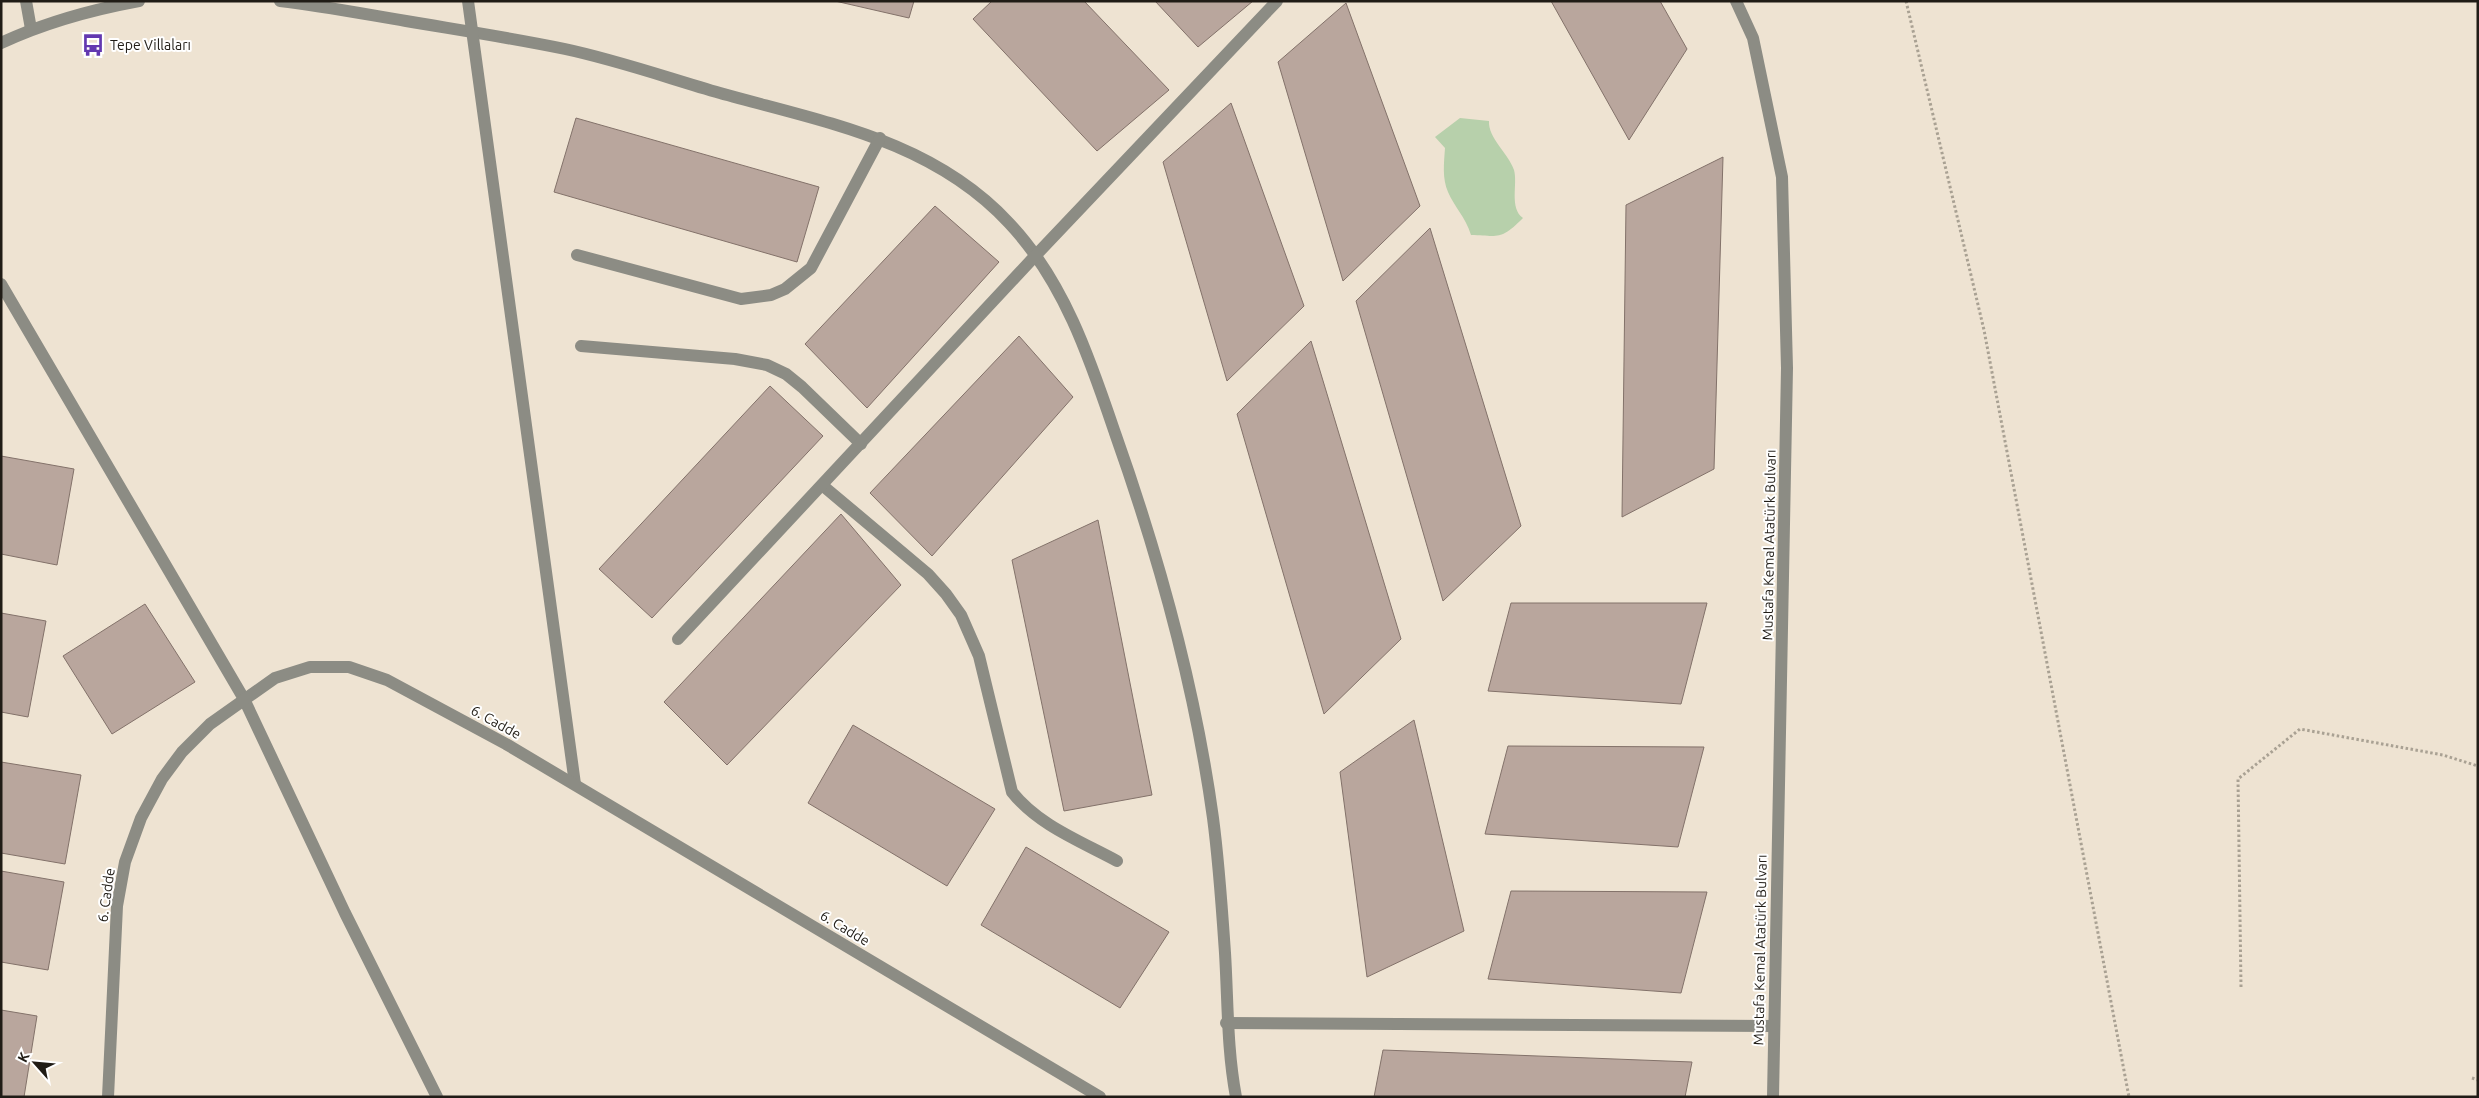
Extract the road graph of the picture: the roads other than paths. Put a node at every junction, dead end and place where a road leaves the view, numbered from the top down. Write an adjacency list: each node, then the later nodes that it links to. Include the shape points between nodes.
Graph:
1 (26, 1): 7 (street)
2 (139, 1): 7 (street, via 69,16)
3 (280, 1): 8 (street)
4 (468, 1): 8 (street)
5 (1277, 1): 12 (street)
6 (1736, 1): 22 (street, Mustafa Kemal Atatürk Bulvarı, via 1753,38 1782,177 1787,368)
7 (31, 29): 9 (street)
8 (472, 32): 10 (street, via 568,50); 19 (street)
9 (1, 43)
10 (880, 138): 11 (street, via 811,268 799,280 771,295 741,299); 12 (street, via 930,161 972,189 1008,221)
11 (577, 255)
12 (1036, 255): 15 (street); 21 (street, via 1074,322 1096,377 1136,490 1174,624 1213,818 1225,956)
13 (1, 284): 18 (street)
14 (581, 346): 15 (street, via 735,358 767,365 802,387)
15 (861, 444): 16 (street)
16 (822, 485): 17 (street); 20 (street, via 928,574 961,615 978,656 1012,792 1022,805 1045,823)
17 (678, 640)
18 (244, 699): 19 (street, 6. Cadde, via 274,678 310,667 349,667 386,680); 23 (street, 6. Cadde, via 210,724 182,752 162,779 141,818 125,862 118,906); 24 (street)
19 (575, 784): 25 (street, 6. Cadde)
20 (1117, 861)
21 (1226, 1023): 22 (street); 26 (street)
22 (1774, 1026): 27 (street, Mustafa Kemal Atatürk Bulvarı)
23 (108, 1097)
24 (437, 1097)
25 (1100, 1097)
26 (1236, 1097)
27 (1773, 1097)

